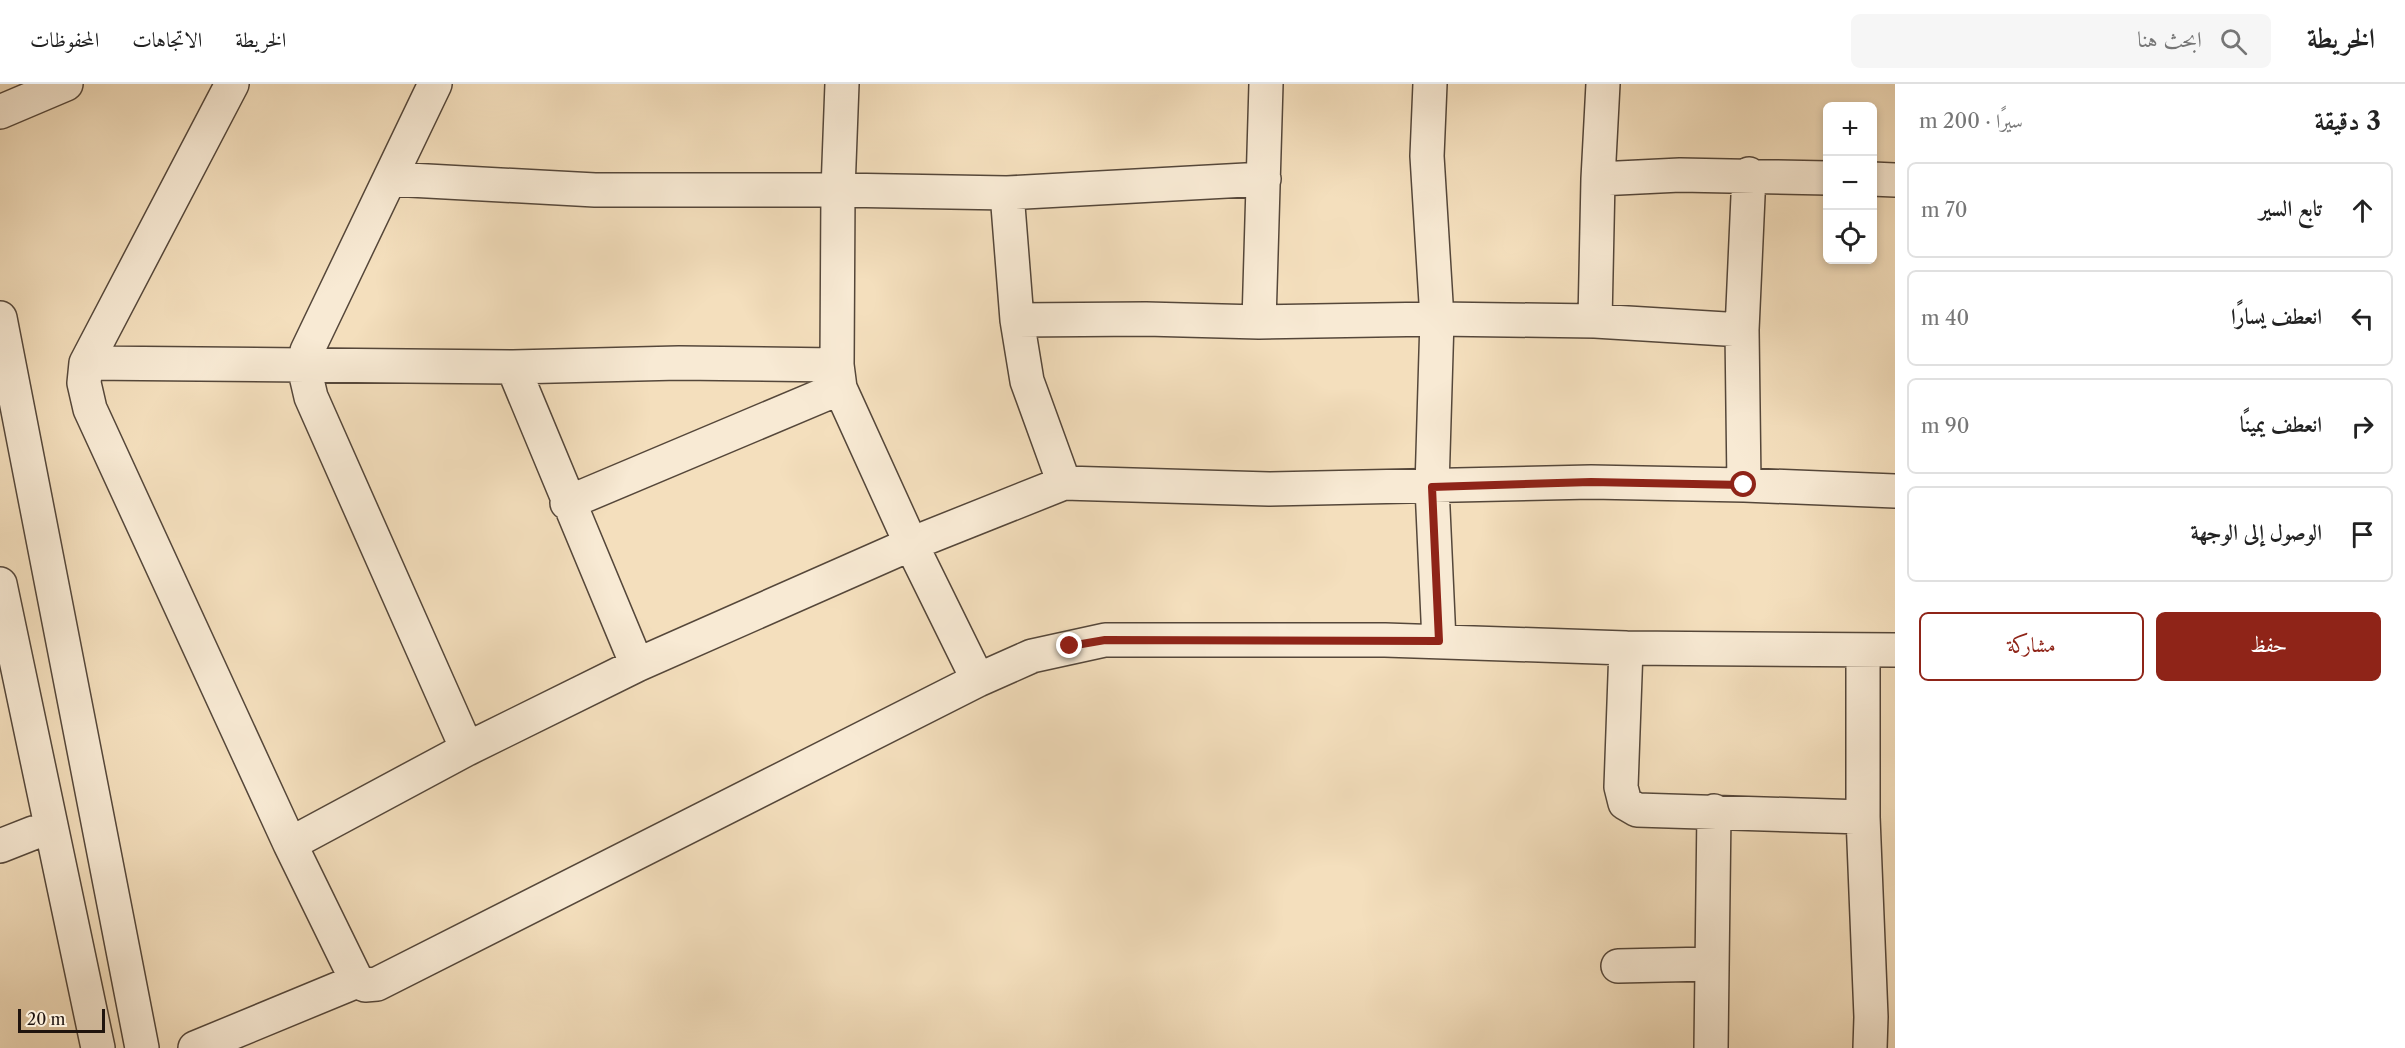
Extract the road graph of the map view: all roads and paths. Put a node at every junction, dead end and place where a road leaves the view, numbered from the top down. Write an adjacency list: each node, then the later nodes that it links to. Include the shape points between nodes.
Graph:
1 (66, 84): 8 (street)
2 (232, 84): 24 (street)
3 (435, 84): 11 (street)
4 (842, 84): 16 (street)
5 (1266, 84): 12 (street)
6 (1430, 84): 19 (street, via 1427,156)
7 (1603, 84): 13 (street)
8 (0, 112)
9 (1749, 174): 10 (street); 13 (street); 23 (street)
10 (1823, 177)
11 (391, 179): 16 (street, via 595,190); 25 (street, via 307,351)
12 (1264, 179): 17 (street); 22 (street)
13 (1598, 179): 21 (street)
14 (1877, 179): 15 (street)
15 (1895, 180)
16 (838, 190): 17 (street); 27 (street)
17 (1007, 193): 20 (street)
18 (0, 318): 50 (street)
19 (1437, 319): 21 (street); 22 (street); 30 (street)
20 (1017, 320): 22 (street); 28 (street, via 1027,381)
21 (1595, 321): 23 (street)
22 (1259, 322)
23 (1742, 330): 29 (street)
24 (86, 363): 25 (street); 44 (street, via 84,383 90,409)
25 (304, 367): 26 (street); 40 (street, via 310,397)
26 (513, 367): 27 (street, via 679,363); 32 (street)
27 (838, 376): 32 (street); 33 (street)
28 (1064, 483): 30 (street, via 1269,489); 33 (street)
29 (1744, 485): 30 (street, via 1591,482); 31 (street)
30 (1432, 487): 35 (street)
31 (1895, 491)
32 (567, 503): 38 (street)
33 (911, 544): 38 (street); 39 (street)
34 (0, 584): 49 (street)
35 (1439, 641): 36 (street); 39 (street, via 1105,640 1032,656)
36 (1626, 648): 37 (street); 41 (street, via 1621,787 1625,803 1637,810)
37 (1879, 650): 42 (street)
38 (637, 666): 40 (street)
39 (978, 680): 48 (street, via 377,984)
40 (467, 749): 44 (street)
41 (1714, 812): 42 (street); 46 (street)
42 (1863, 817): 53 (street)
43 (33, 833): 45 (street)
44 (290, 844): 48 (street)
45 (0, 846)
46 (1710, 963): 47 (street); 52 (street)
47 (1618, 966)
48 (357, 981): 51 (street)
49 (98, 1048)
50 (142, 1048)
51 (195, 1048)
52 (1711, 1048)
53 (1870, 1048)

